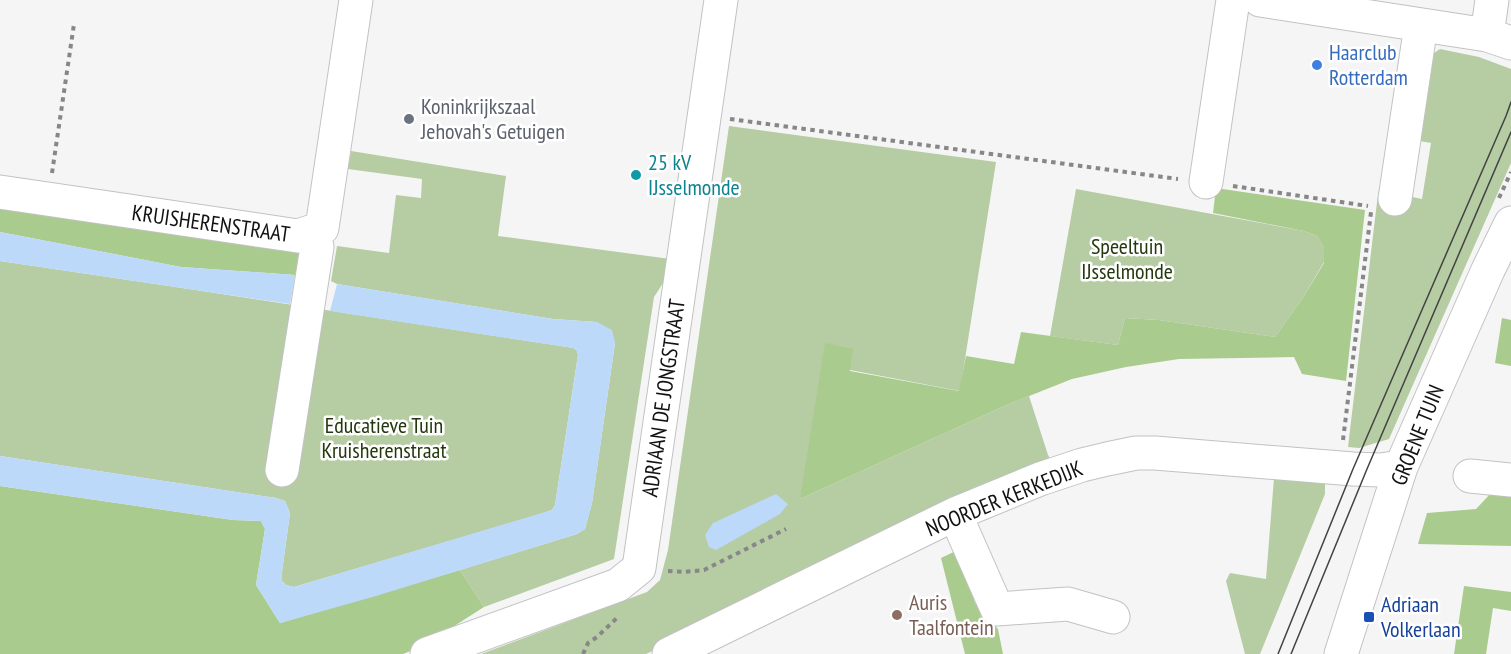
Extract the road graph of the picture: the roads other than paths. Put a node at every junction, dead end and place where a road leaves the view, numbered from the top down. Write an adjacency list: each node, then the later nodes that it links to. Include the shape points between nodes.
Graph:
1 (356, 0): 12 (street, KRUISHERENSTRAAT, via 322,228)
2 (721, 0): 19 (street, ADRIAAN DE JONGSTRAAT, via 639,568 618,585)
3 (1233, 0): 8 (street)
4 (1260, 0): 6 (street)
5 (1492, 0): 7 (street)
6 (1421, 25): 7 (street); 10 (street)
7 (1499, 39)
8 (1206, 182)
9 (0, 192): 12 (street, KRUISHERENSTRAAT, via 298,236)
10 (1395, 199)
11 (1511, 223): 13 (street, GROENE TUIN)
12 (313, 232): 14 (street, via 317,247)
13 (1391, 468): 17 (street, NOORDER KERKEDIJK, via 1339,468 1136,453 1040,479); 21 (street, GROENE TUIN)
14 (282, 470)
15 (1470, 476): 16 (street)
16 (1511, 480)
17 (956, 514): 18 (street, via 997,609 1068,604); 20 (street, NOORDER KERKEDIJK)
18 (1113, 617)
19 (427, 654)
20 (669, 654)
21 (1341, 654)

